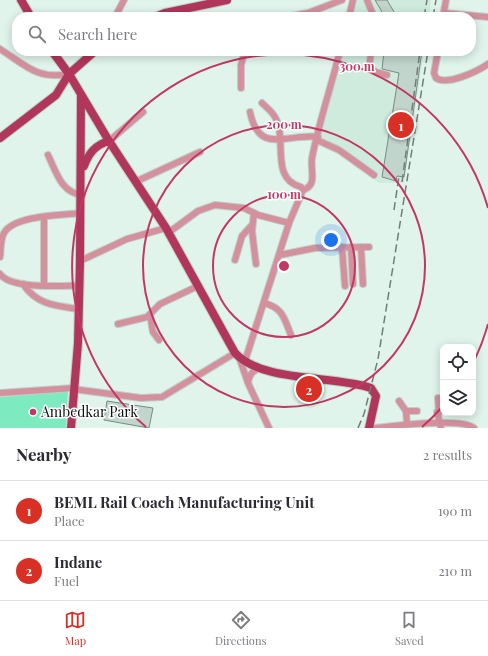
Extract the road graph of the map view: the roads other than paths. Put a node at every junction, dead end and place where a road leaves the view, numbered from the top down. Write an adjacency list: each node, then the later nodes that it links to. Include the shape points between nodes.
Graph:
1 (21, 0): 8 (main road)
2 (124, 0): 9 (street)
3 (227, 0): 10 (main road)
4 (342, 0): 11 (street)
5 (353, 0): 12 (street)
6 (367, 0): 13 (street)
7 (446, 0): 14 (street)
8 (28, 12)
9 (118, 12)
10 (170, 12)
11 (311, 12)
12 (350, 12)
13 (372, 12)
14 (444, 12)
15 (476, 16): 16 (street)
16 (488, 17)
17 (0, 49): 27 (street, via 39,74 49,77)
18 (55, 56): 24 (main road)
19 (90, 56): 25 (main road)
20 (244, 56): 29 (street)
21 (339, 56): 35 (street)
22 (370, 56): 28 (street, via 371,68)
23 (437, 56): 26 (street, via 434,72 440,81 476,71)
24 (58, 62): 25 (main road, via 70,68); 27 (main road)
25 (82, 63): 27 (main road)
26 (488, 64)
27 (69, 74): 30 (main road); 34 (main road, via 56,95)
28 (387, 75)
29 (241, 88)
30 (81, 95): 37 (main road); 40 (main road)
31 (262, 103): 36 (street, via 276,119)
32 (143, 112): 37 (street)
33 (250, 112): 36 (street, via 253,125 259,134)
34 (0, 138)
35 (317, 138): 36 (street, via 302,135); 41 (street); 43 (street, via 312,160 312,183)
36 (280, 140): 43 (street, via 282,168 292,183)
37 (109, 141): 40 (main road, via 96,147 88,155); 42 (main road)
38 (200, 152): 42 (street)
39 (48, 155): 44 (street, via 65,188 70,193)
40 (82, 173): 44 (main road)
41 (374, 175)
42 (136, 182): 50 (main road)
43 (303, 190): 48 (street)
44 (82, 195): 45 (main road)
45 (81, 213): 47 (street); 58 (main road)
46 (254, 213): 48 (street); 49 (street); 50 (street, via 244,208 209,206)
47 (44, 217): 56 (street, via 18,222 7,229 2,239); 64 (street)
48 (289, 223): 55 (street)
49 (252, 225): 57 (street, via 242,236); 59 (street)
50 (167, 230): 58 (street, via 127,239); 66 (main road)
51 (342, 247): 52 (street); 55 (street, via 315,248); 67 (street)
52 (351, 247): 53 (street); 62 (street)
53 (361, 247): 54 (street); 63 (street)
54 (369, 247)
55 (280, 255): 68 (street)
56 (0, 257)
57 (235, 260)
58 (80, 261): 65 (main road)
59 (256, 264)
60 (0, 274): 61 (street, via 8,280)
61 (23, 284): 64 (street); 69 (street, via 32,295 47,304)
62 (353, 284)
63 (363, 284)
64 (44, 285): 65 (street)
65 (79, 286): 69 (main road)
66 (198, 286): 70 (street, via 160,304); 74 (main road)
67 (345, 286)
68 (264, 303): 72 (street, via 280,310); 74 (street)
69 (79, 309): 77 (main road)
70 (150, 315): 71 (street); 73 (street, via 154,332)
71 (118, 324)
72 (291, 334)
73 (160, 340)
74 (240, 357): 75 (main road); 76 (street); 77 (street, via 162,397 142,398)
75 (260, 368): 76 (street, via 250,374); 87 (main road, via 371,388 376,396)
76 (248, 383): 86 (street)
77 (74, 388): 78 (street); 85 (main road)
78 (0, 393)
79 (438, 398): 84 (street)
80 (399, 401): 81 (street)
81 (406, 411): 82 (street); 83 (street)
82 (417, 411)
83 (407, 424): 84 (street); 88 (street)
84 (440, 426): 89 (street, via 459,423)
85 (72, 428)
86 (270, 428)
87 (369, 428)
88 (375, 428)
89 (474, 428)

